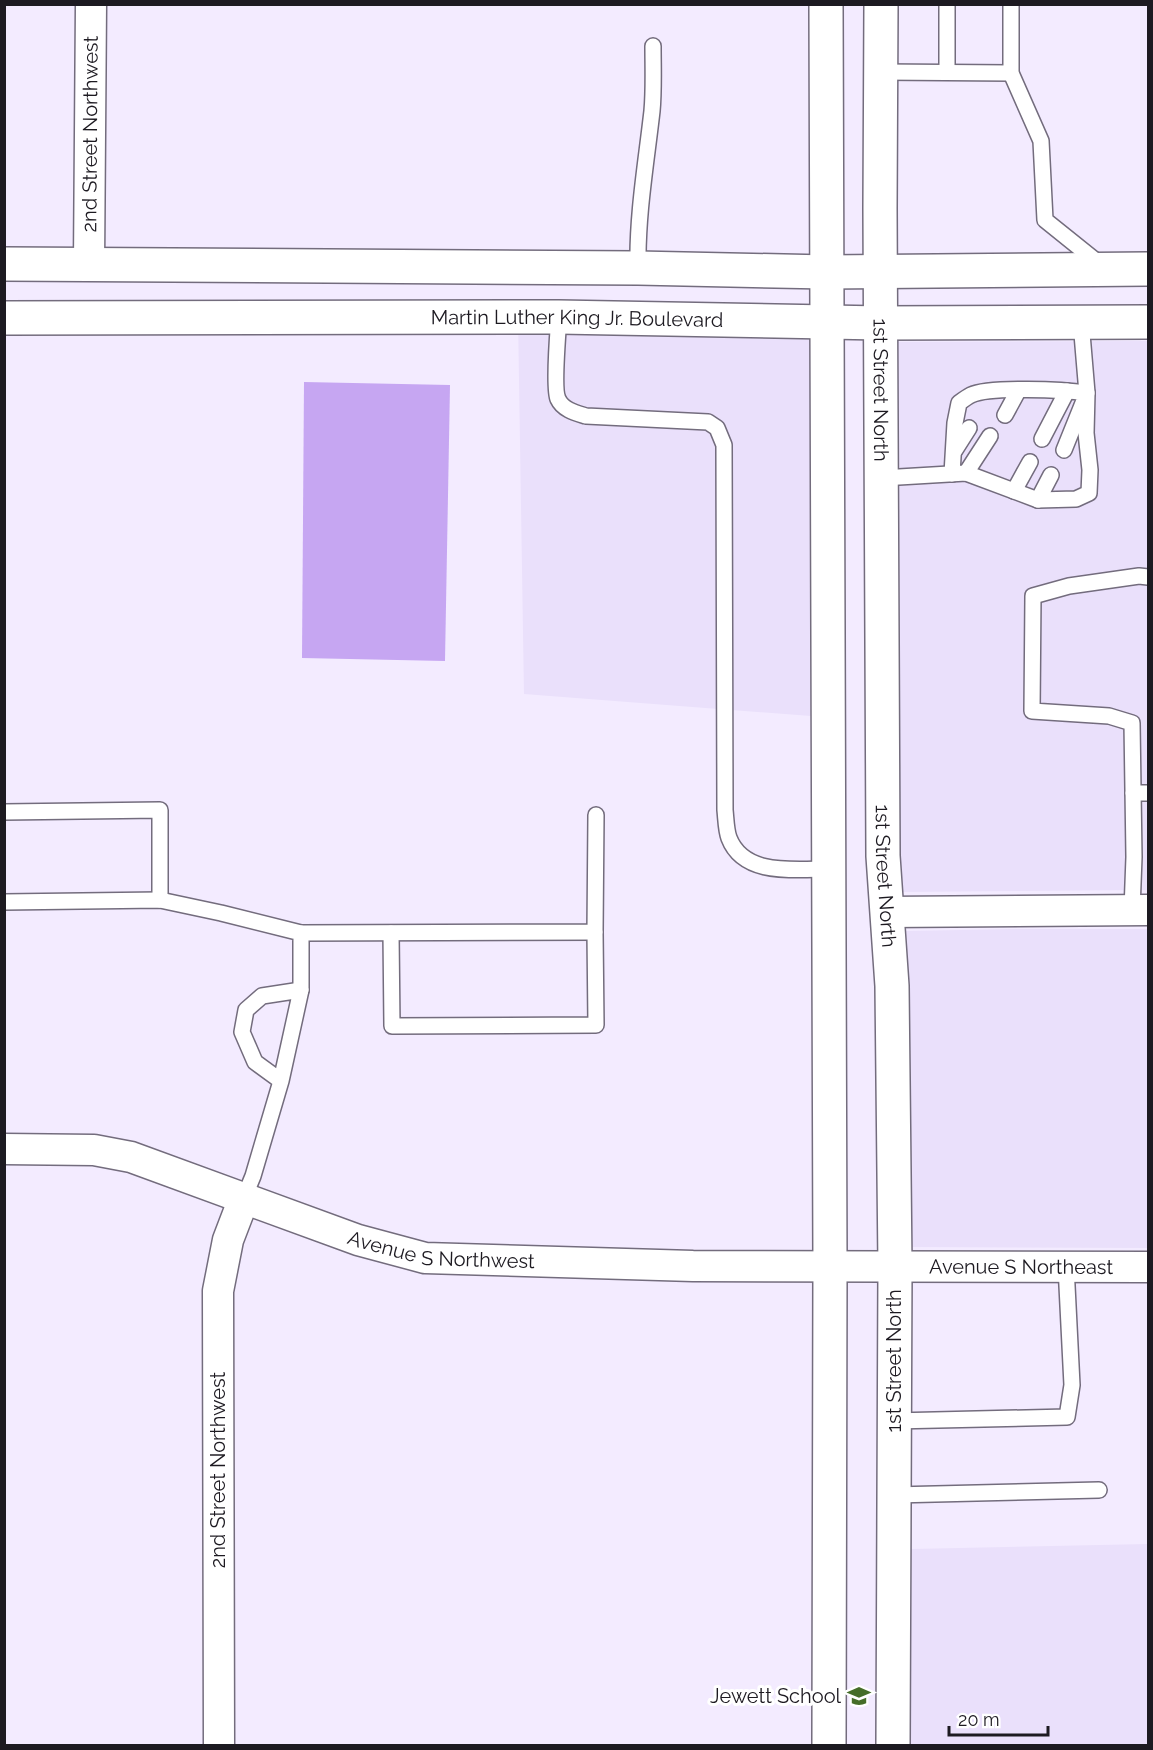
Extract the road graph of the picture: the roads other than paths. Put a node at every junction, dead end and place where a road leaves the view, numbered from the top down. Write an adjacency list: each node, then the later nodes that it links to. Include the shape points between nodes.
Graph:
1 (91, 4): 11 (street, 2nd Street Northwest)
2 (826, 4): 16 (main road)
3 (881, 4): 7 (main road, 1st Street North)
4 (947, 4): 8 (lane)
5 (1011, 4): 9 (lane)
6 (653, 46): 12 (lane, via 652,110 637,240)
7 (881, 72): 8 (lane); 15 (main road, 1st Street North)
8 (947, 72): 9 (lane)
9 (1011, 73): 13 (lane, via 1041,141 1045,220)
10 (4, 264): 11 (main road)
11 (89, 264): 12 (main road)
12 (638, 268): 16 (main road)
13 (1106, 269): 14 (main road); 15 (main road)
14 (1149, 269)
15 (880, 271): 16 (main road); 22 (main road, 1st Street North)
16 (827, 272): 19 (main road)
17 (559, 317): 18 (main road, Martin Luther King Jr. Boulevard); 19 (main road, Martin Luther King Jr. Boulevard); 44 (lane, via 556,387 558,399 569,411 586,416 708,422 717,428 724,445 725,810 729,837 740,856 763,868)
18 (4, 318)
19 (826, 322): 22 (main road, Martin Luther King Jr. Boulevard); 44 (main road)
20 (1081, 322): 21 (main road, Martin Luther King Jr. Boulevard); 22 (main road, Martin Luther King Jr. Boulevard); 26 (lane)
21 (1149, 322)
22 (881, 323): 37 (main road, 1st Street North)
23 (1018, 391): 24 (lane); 25 (lane); 28 (lane)
24 (1067, 391): 26 (lane); 31 (lane)
25 (993, 392): 27 (lane); 33 (lane, via 973,394 959,403)
26 (1087, 393): 32 (lane); 39 (lane, via 1089,492 1076,499)
27 (984, 405)
28 (1005, 415)
29 (969, 428): 33 (lane)
30 (990, 436): 35 (lane)
31 (1042, 439)
32 (1064, 450)
33 (954, 453): 35 (lane)
34 (1030, 462): 38 (lane)
35 (959, 473): 37 (lane); 38 (lane)
36 (1051, 475): 39 (lane)
37 (882, 478): 48 (main road, 1st Street North, via 883,856)
38 (1014, 491): 39 (lane)
39 (1038, 500)
40 (1149, 577): 41 (lane, via 1069,586 1033,596 1032,711 1109,716 1132,723)
41 (1141, 793): 47 (lane, via 1134,857)
42 (4, 812): 45 (lane, via 160,810)
43 (596, 815): 49 (lane)
44 (829, 869): 56 (main road)
45 (160, 900): 46 (lane); 50 (lane)
46 (4, 902)
47 (1140, 909): 48 (street)
48 (888, 912): 57 (main road, 1st Street North)
49 (595, 932): 51 (lane); 51 (lane, via 596,1025 392,1026)
50 (301, 933): 51 (lane); 52 (lane)
51 (392, 933)
52 (301, 990): 53 (lane); 53 (lane, via 262,996 246,1010 242,1032 255,1062)
53 (281, 1081): 55 (lane)
54 (4, 1149): 55 (street, Avenue S Northwest, via 94,1150 131,1157)
55 (244, 1198): 56 (street, Avenue S Northwest, via 358,1240 425,1258 693,1266); 63 (street, 2nd Street Northwest, via 228,1240 218,1291)
56 (830, 1265): 57 (street, Avenue S Northwest); 64 (main road)
57 (895, 1266): 58 (street, Avenue S Northeast); 60 (main road, 1st Street North)
58 (1066, 1266): 59 (street, Avenue S Northeast); 60 (lane, via 1072,1385 1067,1417)
59 (1149, 1268)
60 (893, 1421): 62 (main road, 1st Street North)
61 (1099, 1490): 62 (lane)
62 (894, 1495): 65 (main road, 1st Street North)
63 (219, 1746)
64 (829, 1746)
65 (893, 1746)

